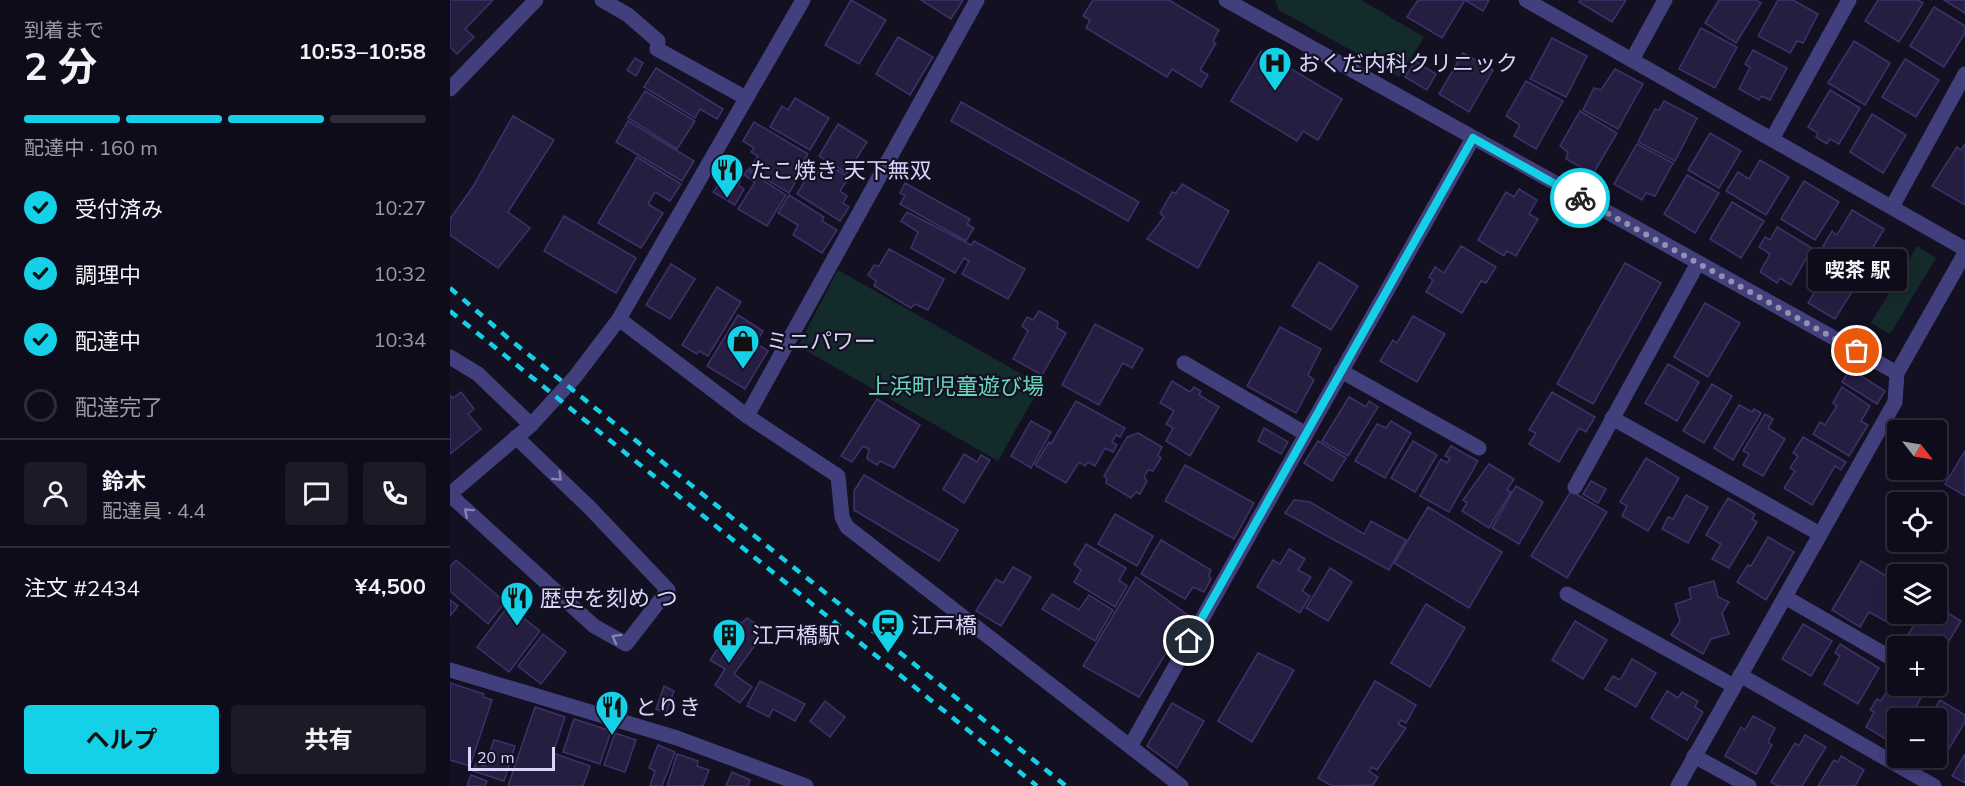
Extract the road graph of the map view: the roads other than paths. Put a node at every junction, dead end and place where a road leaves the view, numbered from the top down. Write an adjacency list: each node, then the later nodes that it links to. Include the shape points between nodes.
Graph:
1 (536, 0): 11 (street)
2 (602, 0): 12 (street, via 651,34 658,41 657,49)
3 (803, 0): 12 (street)
4 (977, 0): 23 (street)
5 (1527, 0): 9 (street)
6 (1665, 0): 9 (street)
7 (1849, 0): 14 (street)
8 (1231, 1): 13 (street)
9 (1632, 60): 14 (street)
10 (1965, 74): 15 (street)
11 (450, 89)
12 (746, 98): 18 (street)
13 (1473, 138): 17 (street); 21 (street)
14 (1772, 139): 15 (street)
15 (1892, 207): 16 (street)
16 (1965, 251): 22 (street)
17 (1698, 263): 22 (street); 24 (street)
18 (619, 319): 23 (street); 25 (street, via 575,377)
19 (450, 357): 25 (street, via 478,374)
20 (1184, 363): 26 (street)
21 (1341, 371): 26 (street); 28 (street)
22 (1897, 373): 31 (street, via 1895,402)
23 (747, 416): 37 (street, via 838,476 842,517 847,527)
24 (1612, 418): 29 (street); 31 (street)
25 (531, 425): 27 (street)
26 (1306, 434): 37 (street)
27 (516, 437): 30 (street); 30 (street, one-way to 30, via 591,508 668,591 626,644 594,626)
28 (1479, 448)
29 (1575, 487)
30 (450, 494)
31 (1820, 534): 33 (street)
32 (1567, 594): 36 (street)
33 (1785, 597): 34 (street); 36 (street)
34 (1887, 656)
35 (450, 670): 39 (street, via 677,738)
36 (1737, 681): 38 (street); 43 (street)
37 (1131, 744): 40 (street)
38 (1694, 756): 41 (street); 42 (street)
39 (806, 786)
40 (1181, 786)
41 (1678, 786)
42 (1749, 786)
43 (1934, 786)

